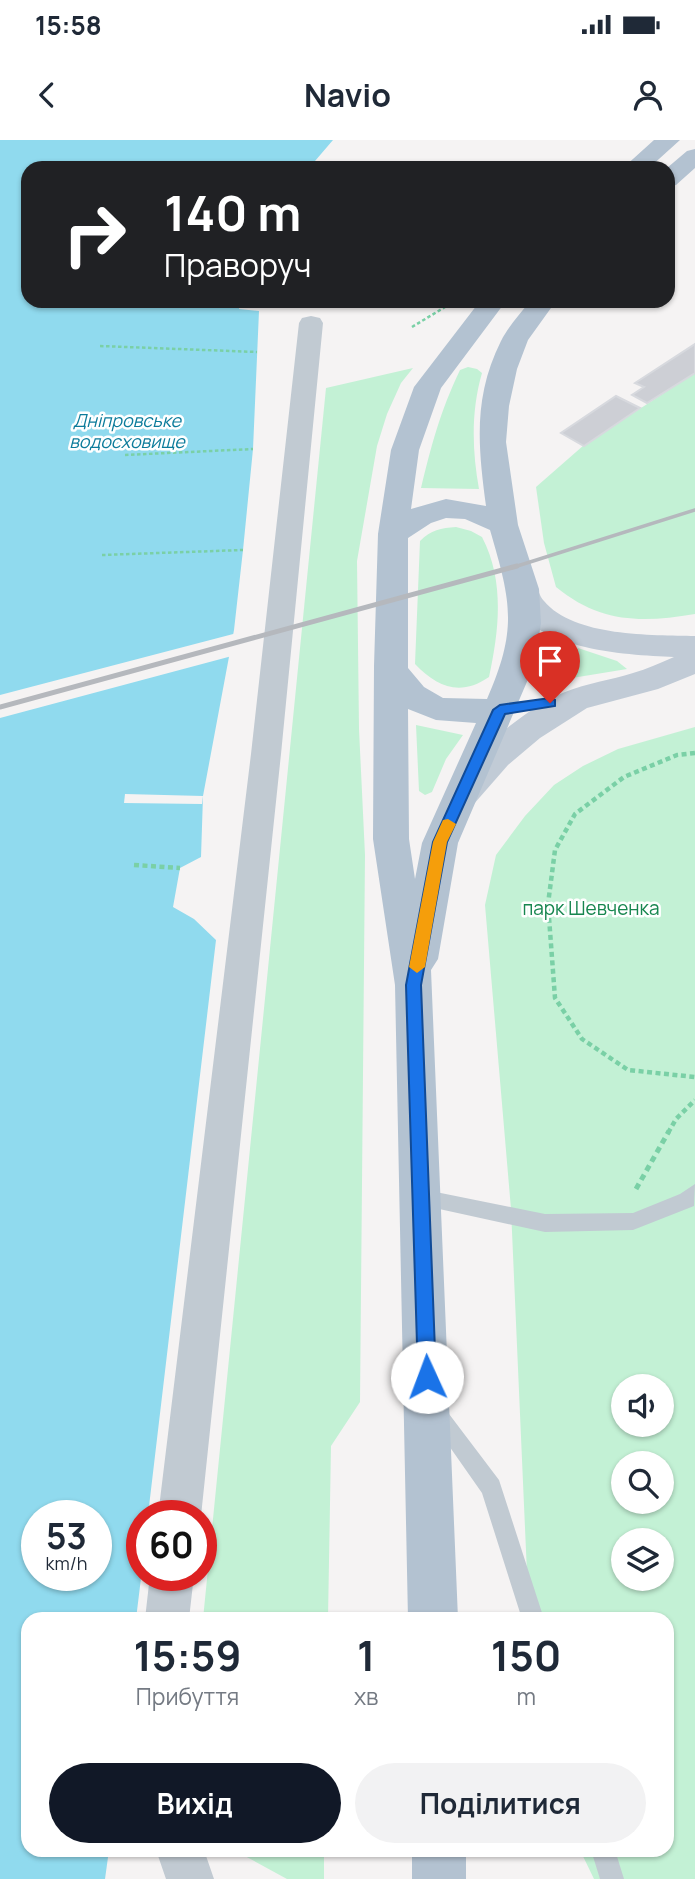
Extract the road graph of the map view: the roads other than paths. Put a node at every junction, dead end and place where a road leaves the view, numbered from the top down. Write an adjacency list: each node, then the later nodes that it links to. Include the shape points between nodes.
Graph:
1 (668, 140): 3 (main road)
2 (695, 156): 4 (main road)
3 (643, 161)
4 (675, 174)
5 (488, 308): 9 (main road, via 428,387 405,450)
6 (538, 308): 8 (main road, via 516,339 495,406 492,442)
7 (311, 323): 21 (street)
8 (503, 525): 9 (main road, via 485,515 444,507 414,518); 10 (main road)
9 (393, 534): 13 (main road)
10 (523, 589): 11 (main road, via 528,604 563,628 621,643); 15 (main road, via 525,622 519,663)
11 (695, 648)
12 (695, 661): 14 (main road, via 646,681)
13 (390, 666): 15 (main road, via 415,700 434,709 457,713); 17 (main road, via 391,839)
14 (576, 700): 15 (main road); 16 (main road, via 507,747)
15 (500, 710): 16 (main road)
16 (461, 796): 17 (main road, via 440,842)
17 (414, 985): 18 (main road)
18 (421, 1198): 19 (lane, via 545,1223 633,1221); 20 (main road)
19 (692, 1200)
20 (428, 1403): 24 (main road); 25 (lane, via 491,1487)
21 (181, 1500)
22 (170, 1591): 23 (street)
23 (168, 1612)
24 (433, 1612)
25 (531, 1612)
26 (182, 1857): 29 (street)
27 (439, 1857): 30 (main road)
28 (605, 1857): 31 (lane)
29 (190, 1879)
30 (439, 1879)
31 (612, 1879)

